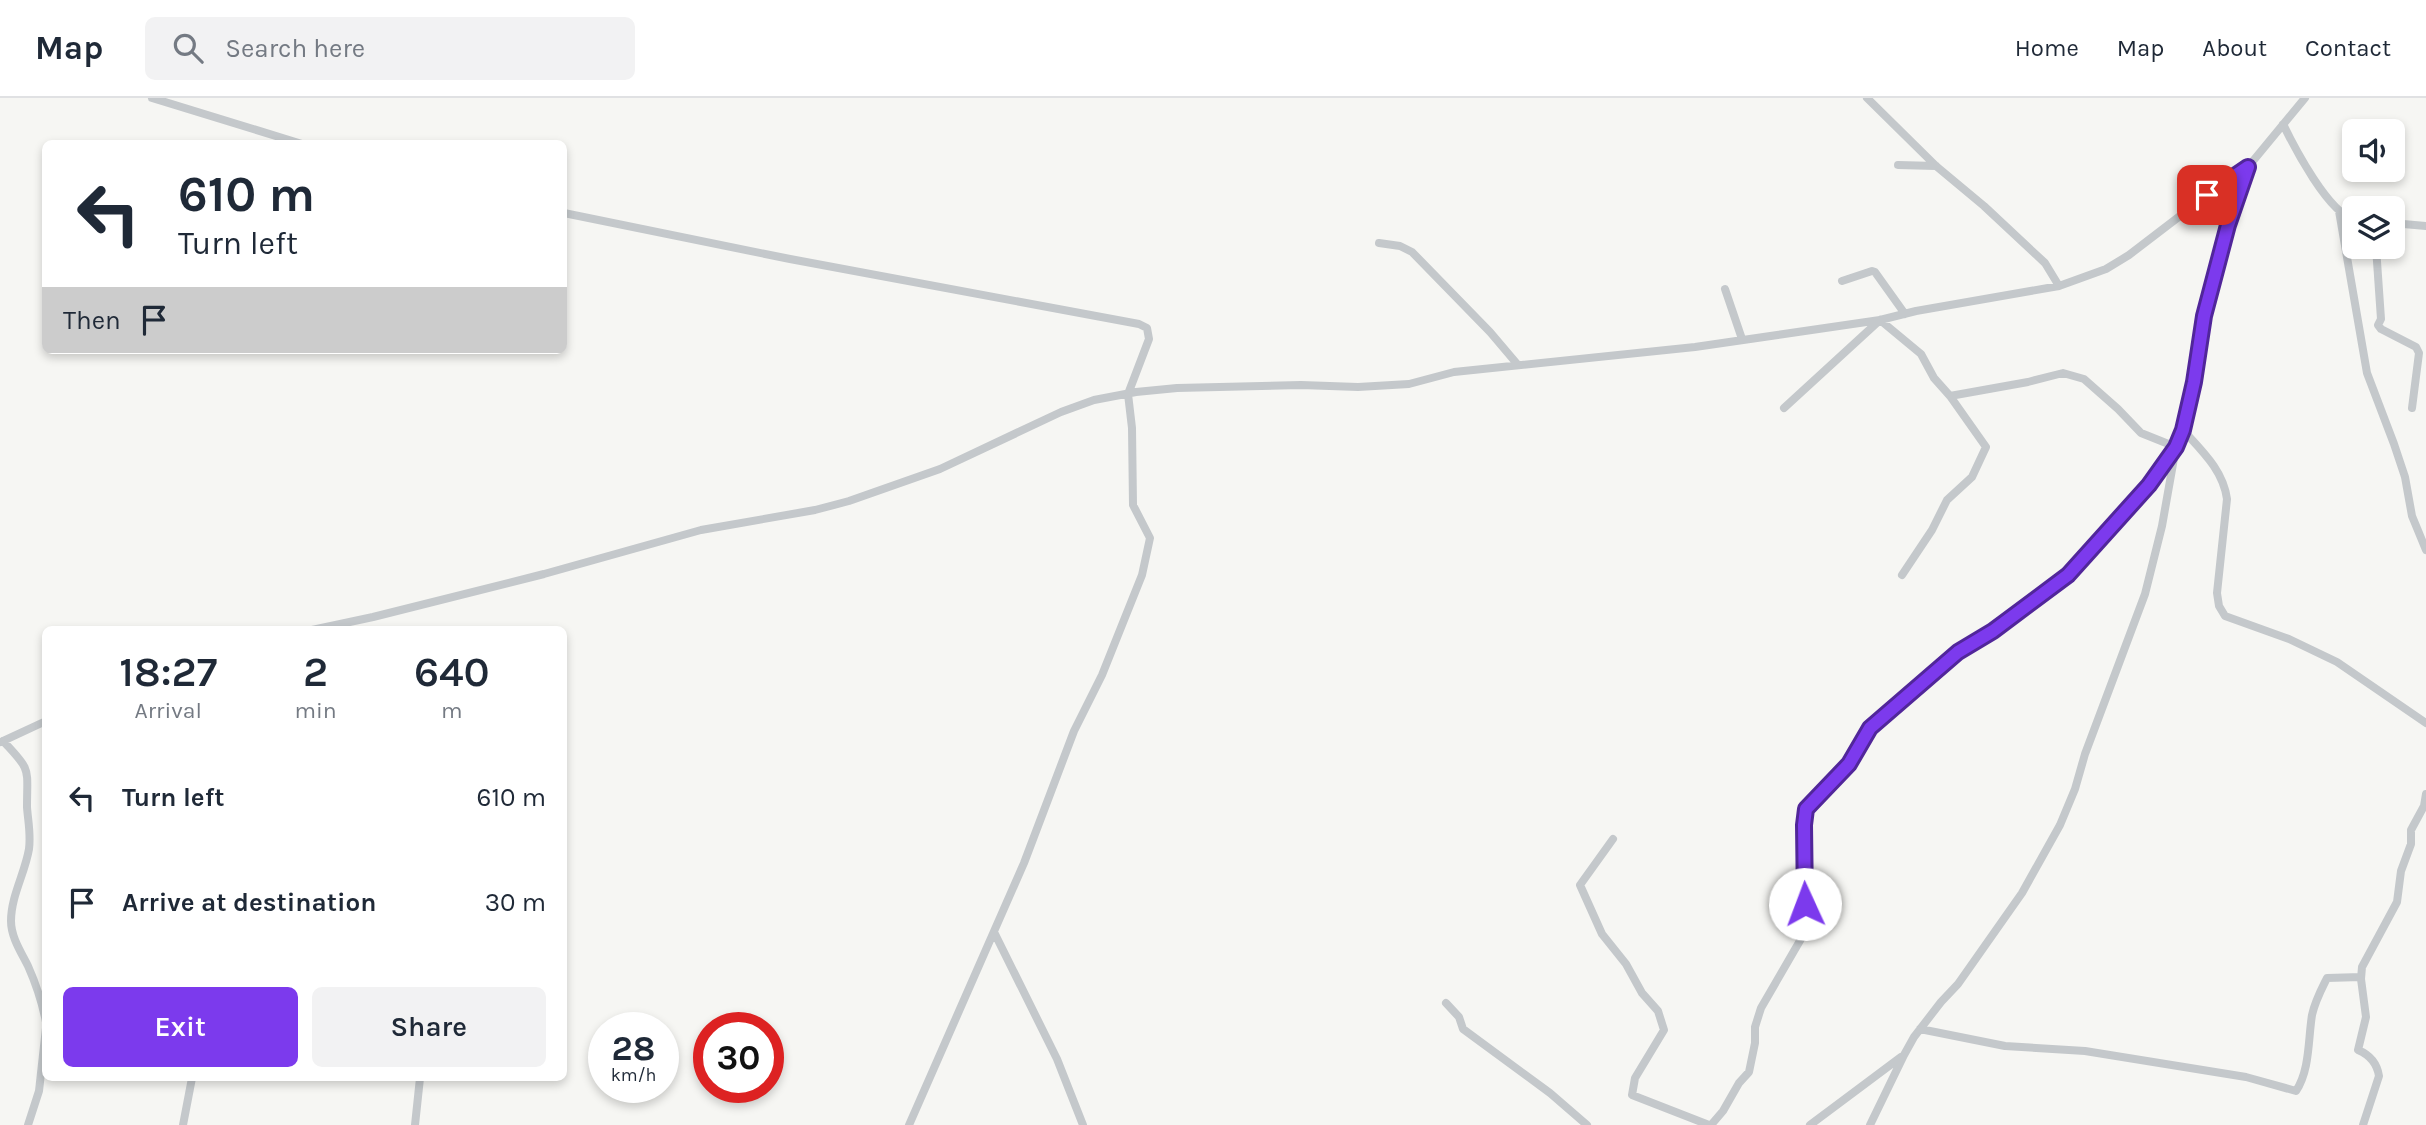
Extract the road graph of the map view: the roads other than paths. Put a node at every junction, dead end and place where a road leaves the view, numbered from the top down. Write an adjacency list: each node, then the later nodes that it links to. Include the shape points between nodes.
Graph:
1 (152, 98): 5 (street)
2 (1867, 98): 7 (street)
3 (2305, 98): 4 (street)
4 (2283, 124): 8 (street); 9 (street, via 2298,156)
5 (289, 140)
6 (1898, 165): 7 (street)
7 (1936, 166): 17 (street, via 2045,263)
8 (2248, 167): 17 (street, via 2129,255); 27 (street, via 2204,316)
9 (2339, 211): 11 (street); 29 (street, via 2367,373)
10 (567, 214): 23 (street, via 1139,324 1147,328 1149,339)
11 (2342, 214)
12 (2405, 224): 13 (street)
13 (2426, 226)
14 (1379, 243): 22 (street, via 1412,252)
15 (2377, 259): 26 (street, via 2378,325 2419,352)
16 (1842, 281): 19 (street, via 1875,272)
17 (2059, 286): 19 (street)
18 (1725, 289): 21 (street)
19 (1905, 314): 20 (street)
20 (1880, 320): 21 (street); 24 (street, via 1921,354); 25 (street)
21 (1742, 339): 22 (street)
22 (1518, 365): 23 (street, via 1389,386 1221,386)
23 (1128, 394): 31 (street, via 1061,412 940,469 849,501 701,530); 39 (street, via 1133,505 1150,538 1148,553)
24 (1950, 396): 28 (street, via 2063,373 2084,379 2141,433); 30 (street, via 1986,447 1972,477 1947,500)
25 (1784, 408)
26 (2412, 408)
27 (2183, 430): 28 (street); 34 (street, via 2208,457 2225,486 2217,593 2225,616 2337,662)
28 (2176, 447): 43 (street, via 2145,594 2060,825 2022,894); 54 (street, via 2149,485 2068,575 1958,652 1870,728 1849,764 1806,809 1805,932 1761,1008 1749,1072)
29 (2426, 550)
30 (1902, 575)
31 (373, 618): 32 (street); 33 (street)
32 (332, 626)
33 (370, 626)
34 (2426, 723)
35 (42, 724): 36 (street)
36 (1, 742): 41 (street, via 28,771 29,851 11,922)
37 (2426, 794): 40 (street, via 2411,830 2412,844 2401,871 2397,902)
38 (1613, 839): 54 (street, via 1580,885 1602,934 1658,1011 1664,1030 1635,1077 1632,1095)
39 (994, 932): 51 (street); 52 (street, via 1057,1059)
40 (2361, 977): 43 (street, via 2327,978 2312,1015 2304,1079 2296,1091 2246,1077 2085,1051 2005,1046); 57 (street, via 2366,1017 2358,1050 2373,1060 2379,1076)
41 (42, 1001)
42 (1446, 1003): 53 (street, via 1460,1017 1462,1029)
43 (1920, 1029): 44 (street)
44 (1904, 1055): 55 (street); 56 (street)
45 (42, 1064): 48 (street)
46 (191, 1081): 49 (street)
47 (420, 1081): 50 (street)
48 (28, 1125)
49 (183, 1125)
50 (415, 1125)
51 (909, 1125)
52 (1083, 1125)
53 (1587, 1125)
54 (1710, 1125)
55 (1810, 1125)
56 (1870, 1125)
57 (2363, 1125)

